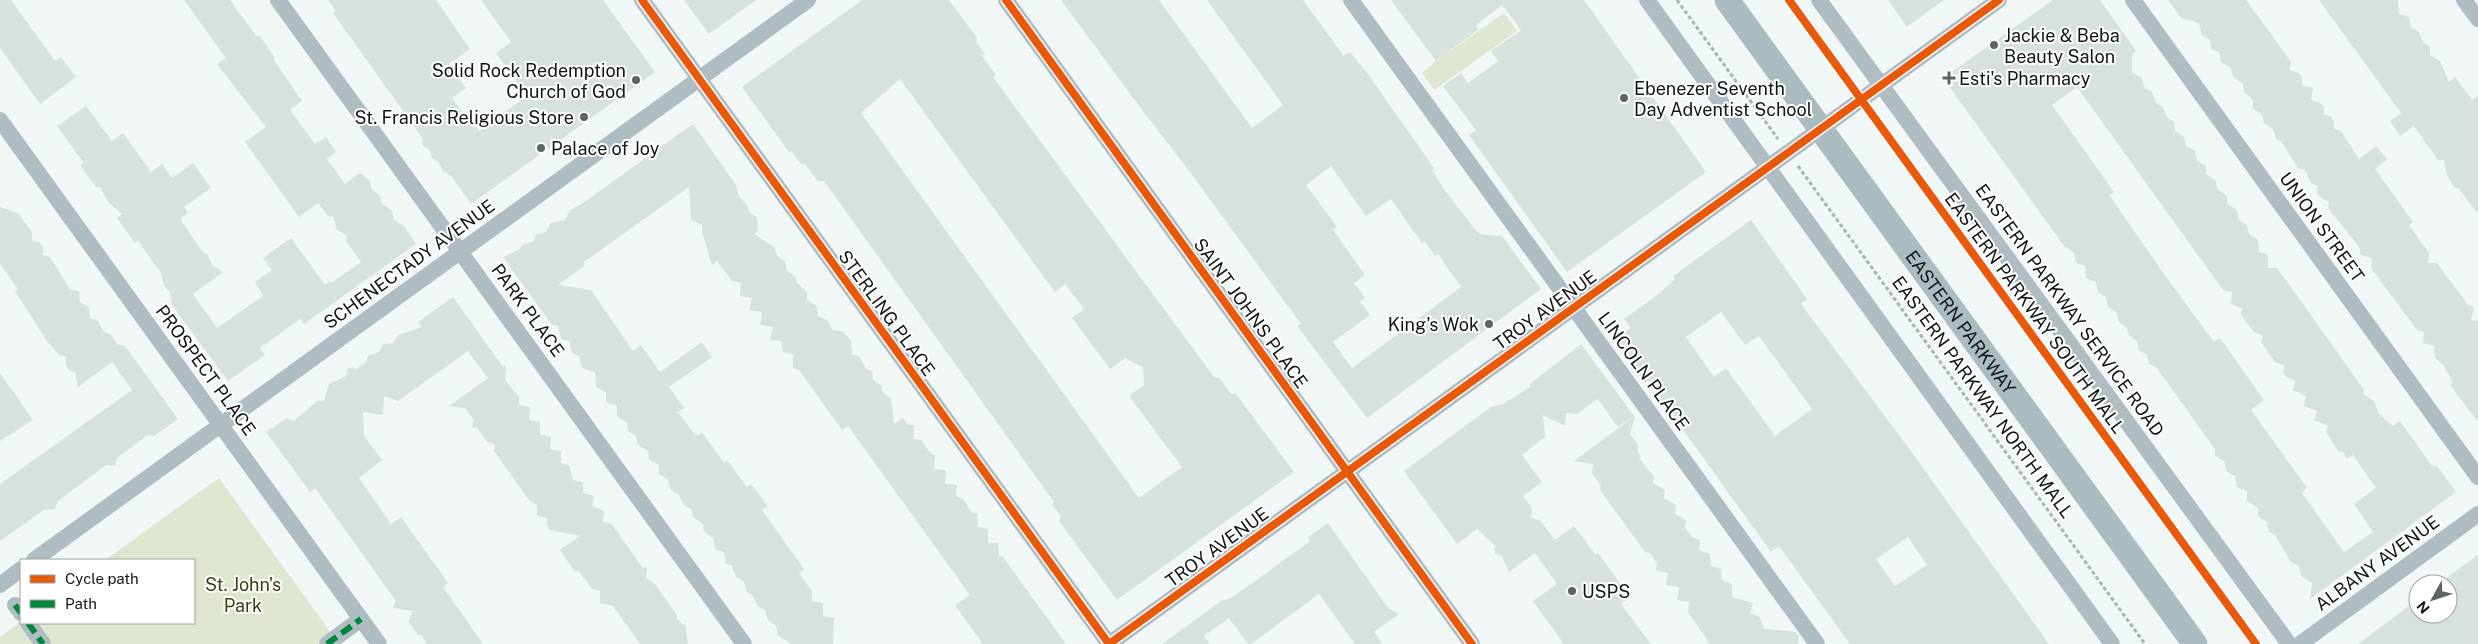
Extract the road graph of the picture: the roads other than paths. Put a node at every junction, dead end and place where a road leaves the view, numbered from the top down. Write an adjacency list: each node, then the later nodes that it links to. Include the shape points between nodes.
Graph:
1 (278, 0): 18 (street, PARK PLACE)
2 (642, 0): 13 (street, STERLING PLACE)
3 (808, 0): 13 (street, SCHENECTADY AVENUE)
4 (1006, 0): 21 (street, SAINT JOHNS PLACE)
5 (1351, 0): 19 (street, LINCOLN PLACE)
6 (1647, 0): 17 (street)
7 (1727, 0): 16 (main road, EASTERN PARKWAY)
8 (1819, 0): 14 (street, EASTERN PARKWAY SERVICE ROAD)
9 (1999, 0): 14 (street, TROY AVENUE)
10 (2133, 0): 22 (street, UNION STREET)
11 (2464, 0): 12 (street)
12 (2478, 19)
13 (699, 79): 18 (street, SCHENECTADY AVENUE); 33 (street, STERLING PLACE)
14 (1881, 85): 16 (street, TROY AVENUE); 38 (street, EASTERN PARKWAY SERVICE ROAD)
15 (0, 120): 20 (street, PROSPECT PLACE)
16 (1821, 128): 17 (street, TROY AVENUE); 37 (main road, EASTERN PARKWAY)
17 (1767, 167): 19 (street, TROY AVENUE); 36 (street)
18 (460, 252): 20 (street, SCHENECTADY AVENUE); 32 (street, PARK PLACE)
19 (1574, 308): 21 (street, TROY AVENUE); 35 (street, LINCOLN PLACE)
20 (221, 425): 24 (street, SCHENECTADY AVENUE); 27 (street, PROSPECT PLACE)
21 (1347, 472): 33 (street, TROY AVENUE); 34 (street, SAINT JOHNS PLACE)
22 (2478, 477)
23 (2478, 514): 39 (street, ALBANY AVENUE)
24 (35, 559)
25 (20, 570): 26 (street)
26 (0, 585)
27 (361, 619): 30 (street); 31 (street, PROSPECT PLACE)
28 (29, 624): 29 (street)
29 (43, 644)
30 (327, 644)
31 (379, 644)
32 (744, 644)
33 (1109, 644)
34 (1472, 644)
35 (1817, 644)
36 (2112, 644)
37 (2195, 644)
38 (2289, 644)
39 (2300, 644)

